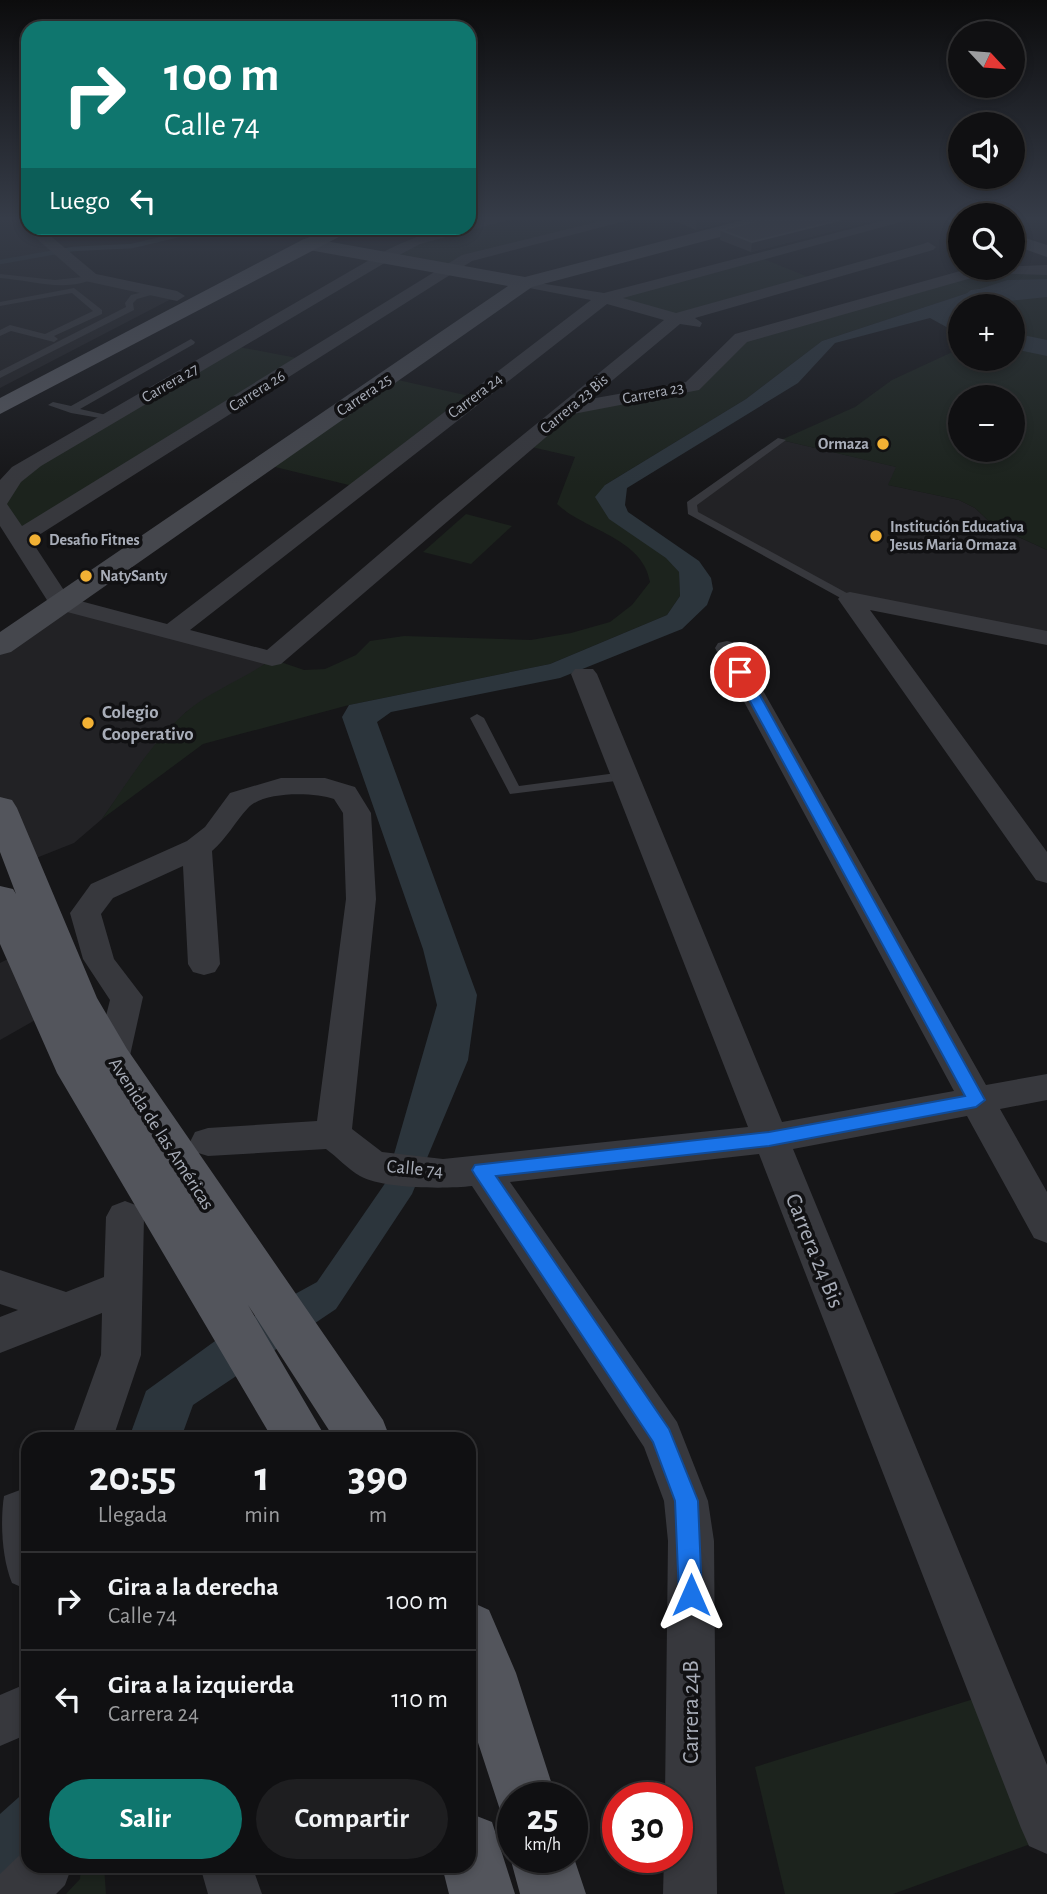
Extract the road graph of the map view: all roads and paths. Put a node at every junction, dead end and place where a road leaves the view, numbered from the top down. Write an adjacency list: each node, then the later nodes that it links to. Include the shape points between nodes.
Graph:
1 (95, 308): 15 (lane, via 99,312)
2 (130, 308): 17 (lane)
3 (153, 308): 20 (main road)
4 (168, 308): 21 (main road)
5 (180, 308): 23 (main road)
6 (296, 308): 26 (street, Carrera 27)
7 (387, 308): 30 (street, Carrera 26)
8 (488, 308): 32 (street, Carrera 25)
9 (591, 308): 33 (street, Carrera 24)
10 (642, 308): 13 (street)
11 (713, 308): 13 (street, Carrera 23 Bis)
12 (845, 308): 16 (street, Carrera 23)
13 (677, 318): 16 (street); 24 (street, Carrera 23 Bis)
14 (0, 333): 15 (lane, via 10,328)
15 (46, 337): 17 (lane)
16 (741, 338): 24 (street, Carrera 23, via 692,386)
17 (64, 341): 19 (lane)
18 (191, 342): 25 (lane)
19 (0, 375)
20 (0, 388)
21 (0, 398)
22 (53, 405): 25 (lane)
23 (0, 407)
24 (567, 409): 33 (street, Carrera 23 Bis, via 272,659)
25 (71, 410): 26 (lane)
26 (108, 418): 28 (street, Carrera 27, via 19,470)
27 (781, 439): 31 (lane, via 691,504 693,514)
28 (0, 500)
29 (0, 509): 30 (street)
30 (17, 539): 32 (street)
31 (850, 599): 34 (street); 42 (street)
32 (60, 603): 33 (street); 35 (street, Carrera 25)
33 (171, 634)
34 (1044, 640)
35 (0, 646)
36 (727, 648): 48 (street)
37 (584, 674): 39 (street, Carrera 24 Bis)
38 (477, 718): 39 (lane, via 515,791)
39 (624, 776): 50 (street, Carrera 24 Bis)
40 (0, 807): 46 (main road, Avenida de las Américas, via 77,999)
41 (197, 848): 45 (street); 46 (street, via 102,891 85,912 99,964 127,997); 49 (street, via 215,833 240,799 281,786 325,786 345,793 357,813 361,899)
42 (1047, 873)
43 (0, 898): 44 (main road, Avenida de las Américas)
44 (12, 942): 55 (main road, Avenida de las Américas, via 78,1073)
45 (204, 964)
46 (112, 1060): 55 (main road, Avenida de las Américas)
47 (1047, 1087): 48 (street, Calle 74)
48 (976, 1100): 50 (street, Calle 74); 54 (street)
49 (333, 1134): 51 (street); 52 (street, Calle 74, via 373,1166)
50 (769, 1139): 52 (street, Calle 74); 69 (street, Carrera 24 Bis)
51 (208, 1142)
52 (462, 1172): 78 (street, Carrera 24B, via 662,1436 686,1501 691,1541)
53 (125, 1217): 57 (street)
54 (1047, 1227)
55 (231, 1279): 60 (main road, Avenida de las Américas); 62 (main road, Avenida de las Américas, via 320,1371)
56 (0, 1287): 58 (street)
57 (122, 1287): 58 (street); 61 (street, via 121,1354)
58 (67, 1310): 59 (street)
59 (0, 1335)
60 (288, 1419)
61 (94, 1432)
62 (360, 1432)
63 (16, 1513): 64 (street)
64 (21, 1536)
65 (476, 1648): 68 (main road)
66 (21, 1711): 67 (street)
67 (0, 1721)
68 (519, 1782)
69 (1043, 1806)
70 (476, 1871): 76 (main road)
71 (39, 1873): 74 (street)
72 (228, 1873): 75 (street)
73 (547, 1873): 77 (main road)
74 (18, 1894)
75 (235, 1894)
76 (482, 1894)
77 (553, 1894)
78 (690, 1894)

